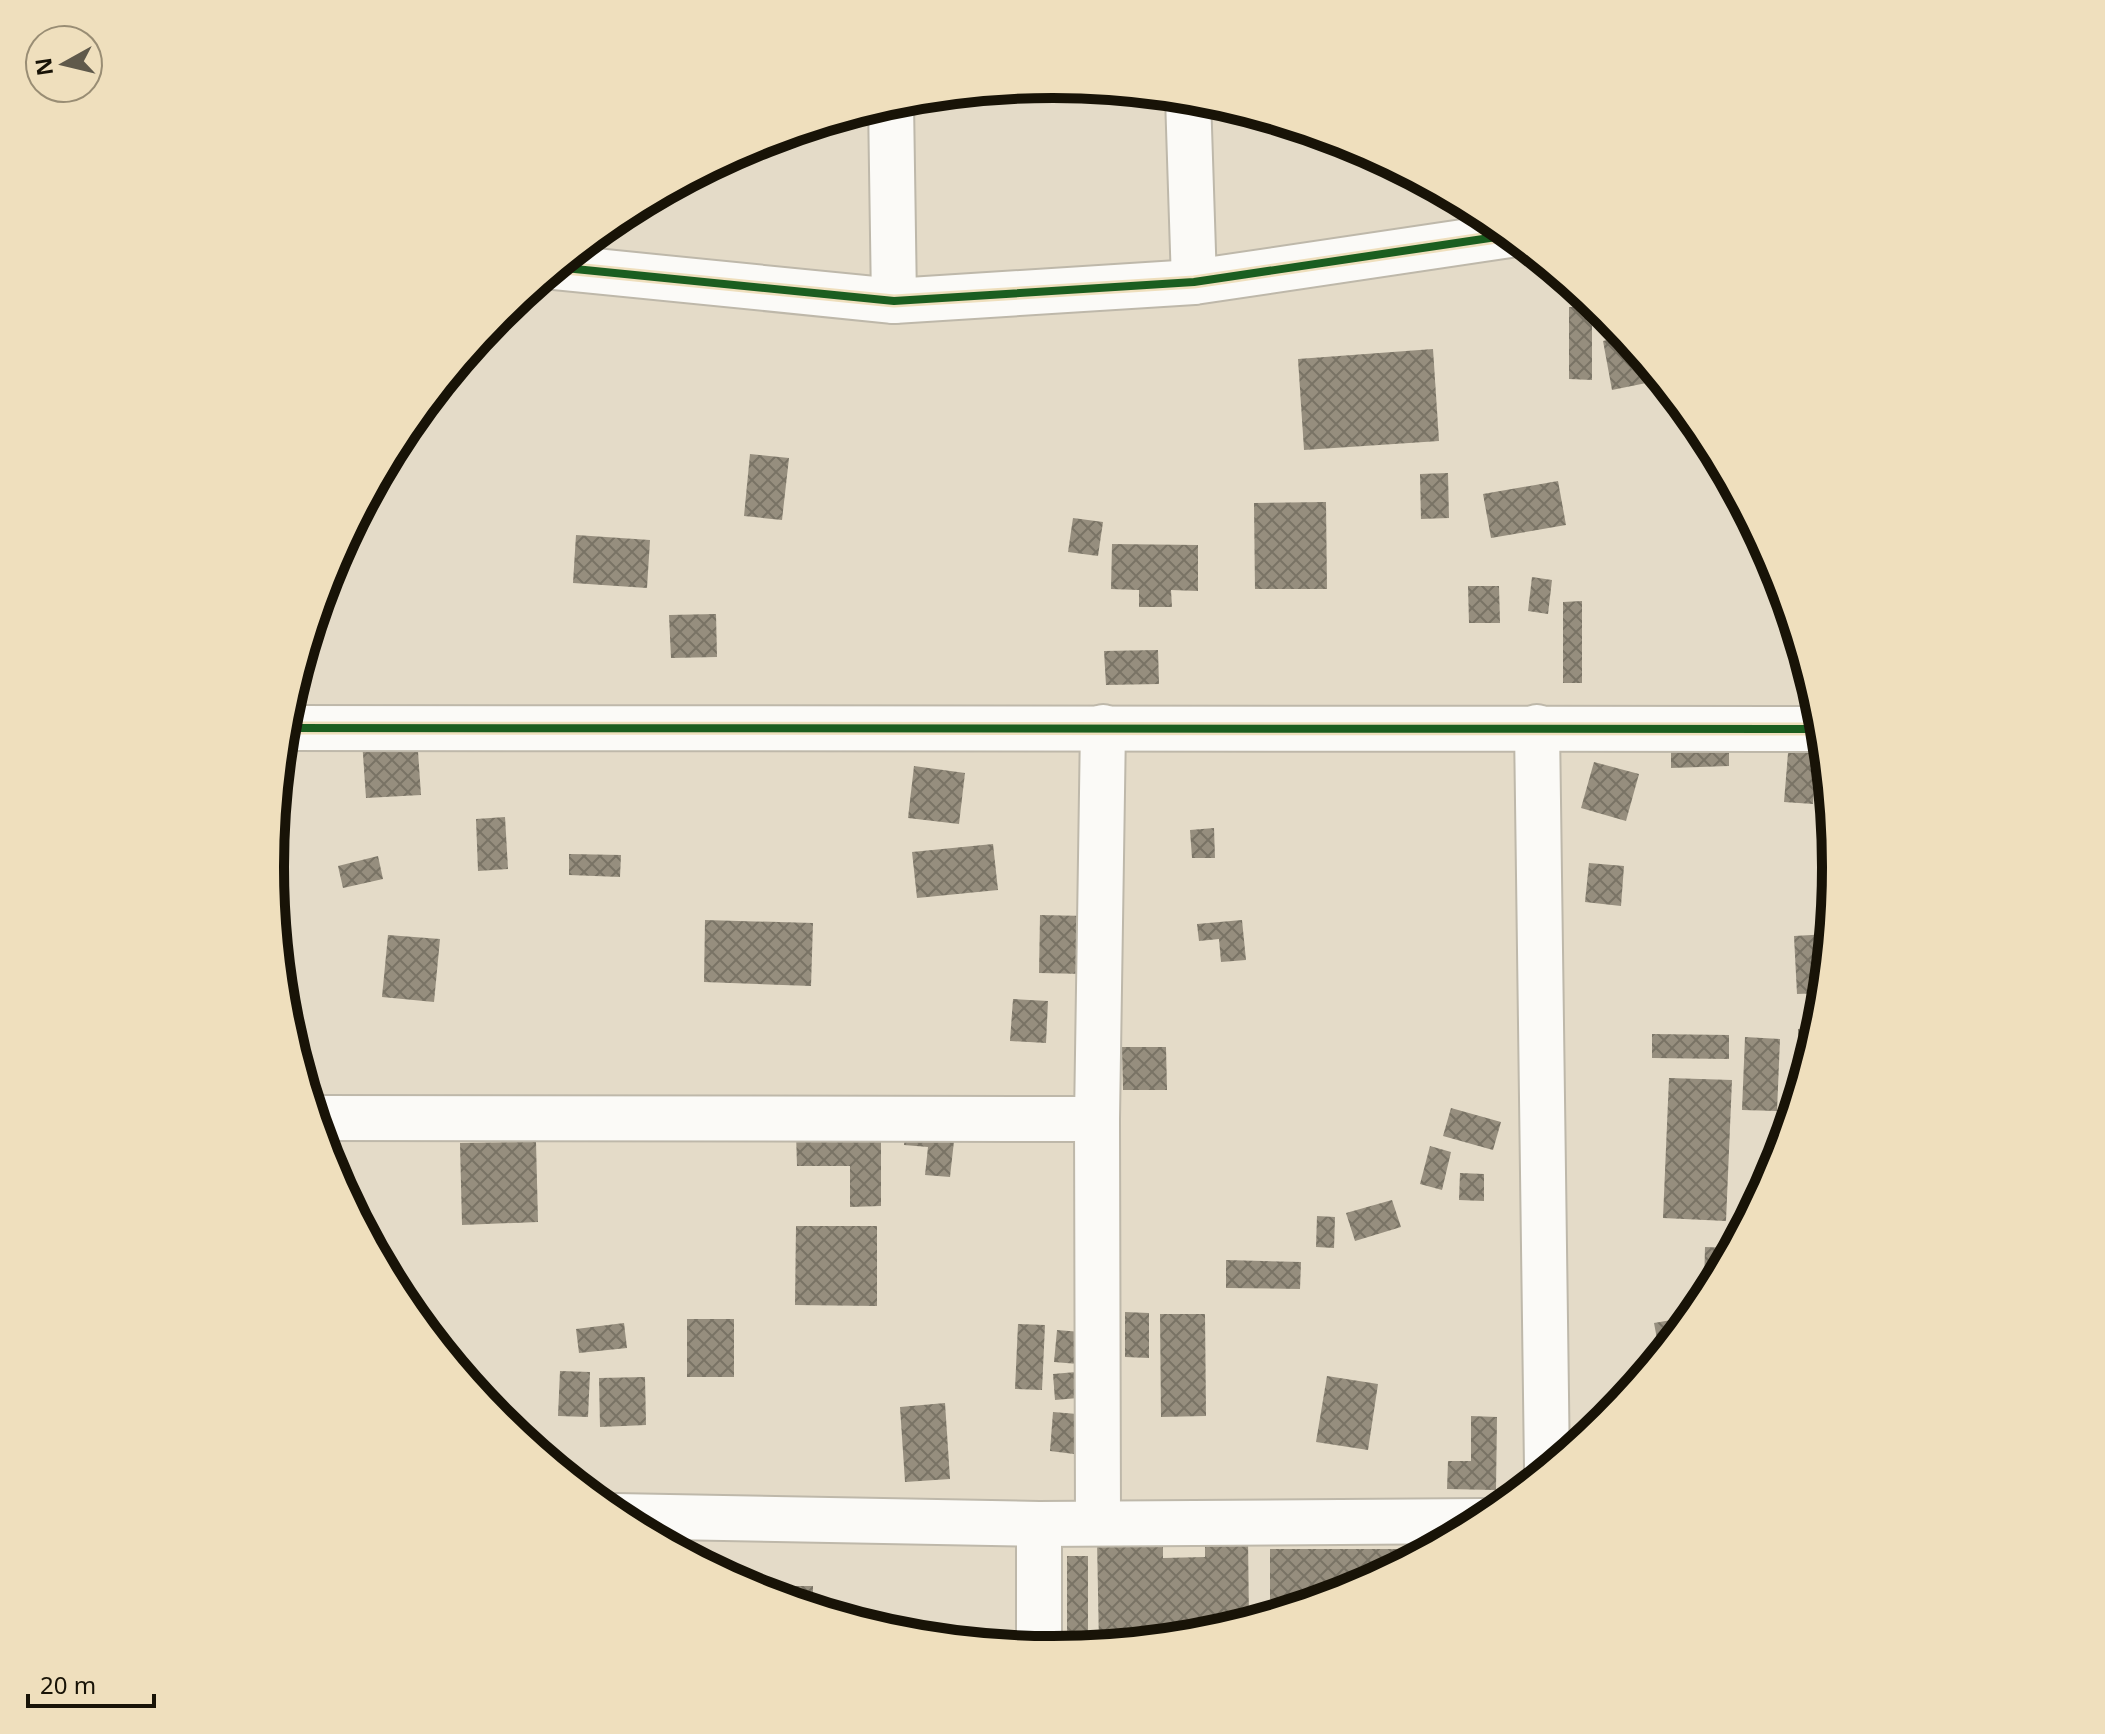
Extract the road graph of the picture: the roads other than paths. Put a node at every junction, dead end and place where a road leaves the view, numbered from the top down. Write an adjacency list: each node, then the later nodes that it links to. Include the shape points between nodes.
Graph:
1 (1188, 111): 5 (street)
2 (891, 115): 6 (street)
3 (1493, 237): 5 (street)
4 (570, 269): 6 (street)
5 (1194, 282): 6 (street)
6 (894, 301)
7 (1103, 727): 8 (street); 9 (street); 12 (street)
8 (1537, 727): 10 (street); 13 (street)
9 (296, 728)
10 (1809, 729)
11 (326, 1118): 12 (street)
12 (1097, 1119): 16 (street)
13 (1547, 1456)
14 (642, 1517): 17 (street)
15 (1456, 1521): 16 (street)
16 (1098, 1522): 17 (street)
17 (1039, 1524): 18 (street)
18 (1039, 1635)

